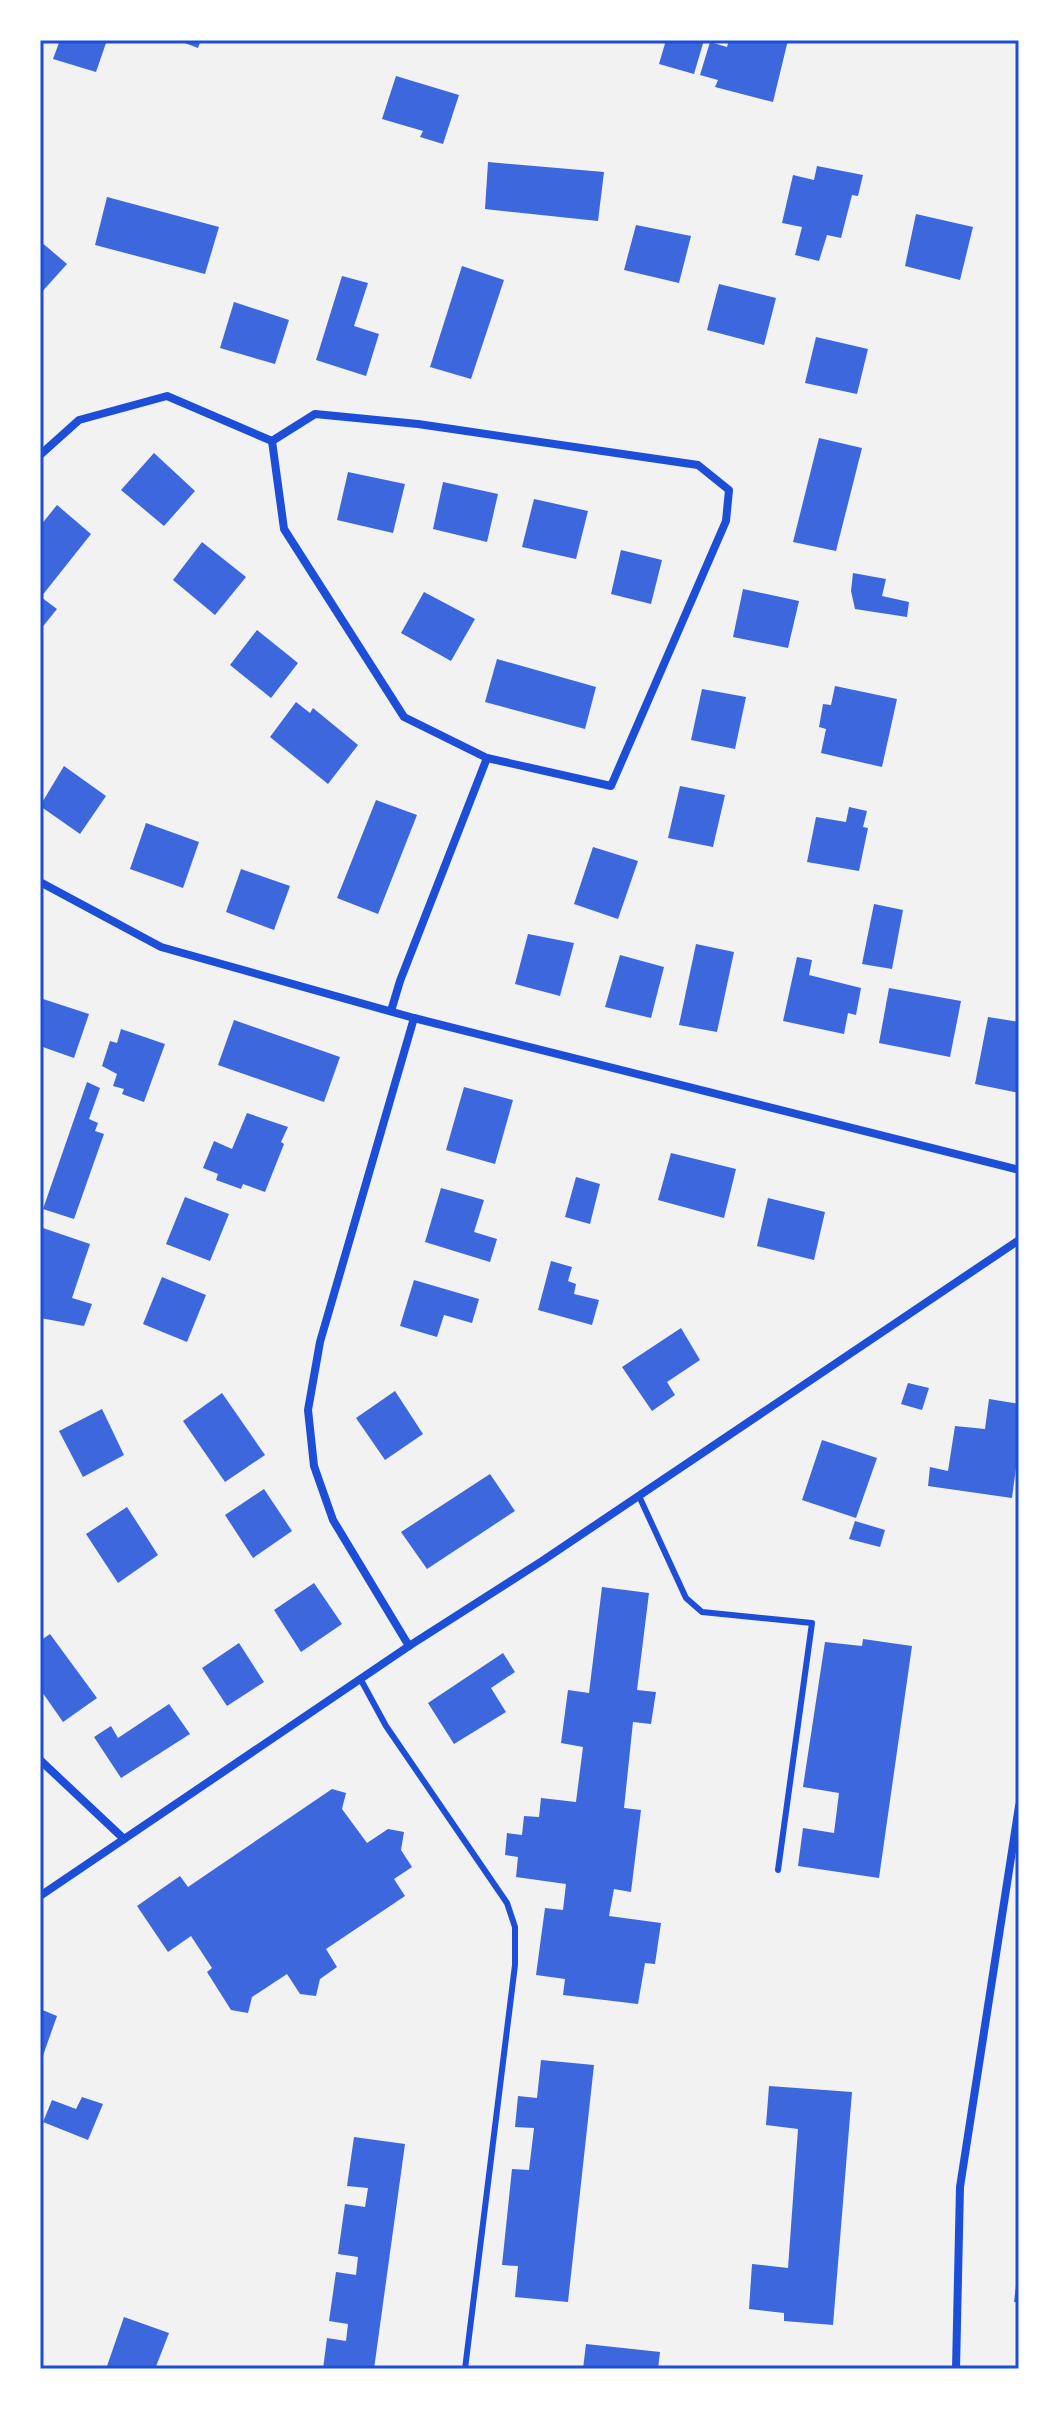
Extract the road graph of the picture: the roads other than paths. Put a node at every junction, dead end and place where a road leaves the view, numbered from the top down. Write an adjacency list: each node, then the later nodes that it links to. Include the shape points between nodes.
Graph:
1 (272, 441): 2 (street, via 167,396 79,420); 3 (street, via 284,529 404,717); 3 (street, via 315,414 418,424 698,465 729,490 726,521 611,786)
2 (40, 455)
3 (487, 758): 5 (street)
4 (40, 882): 5 (street, via 161,947)
5 (391, 1011): 6 (street)
6 (414, 1018): 7 (street); 10 (street, via 320,1342 308,1410 314,1466 333,1520)
7 (1019, 1170)
8 (1019, 1240): 9 (street)
9 (639, 1496): 10 (street); 15 (lane, via 686,1598 702,1612 812,1623)
10 (409, 1646): 11 (street)
11 (361, 1680): 14 (street); 17 (lane, via 386,1726 507,1903 515,1927 515,1965)
12 (40, 1760): 14 (street)
13 (1019, 1806): 18 (street, via 960,2187)
14 (124, 1839): 16 (street)
15 (778, 1870)
16 (40, 1896)
17 (465, 2369)
18 (956, 2369)

